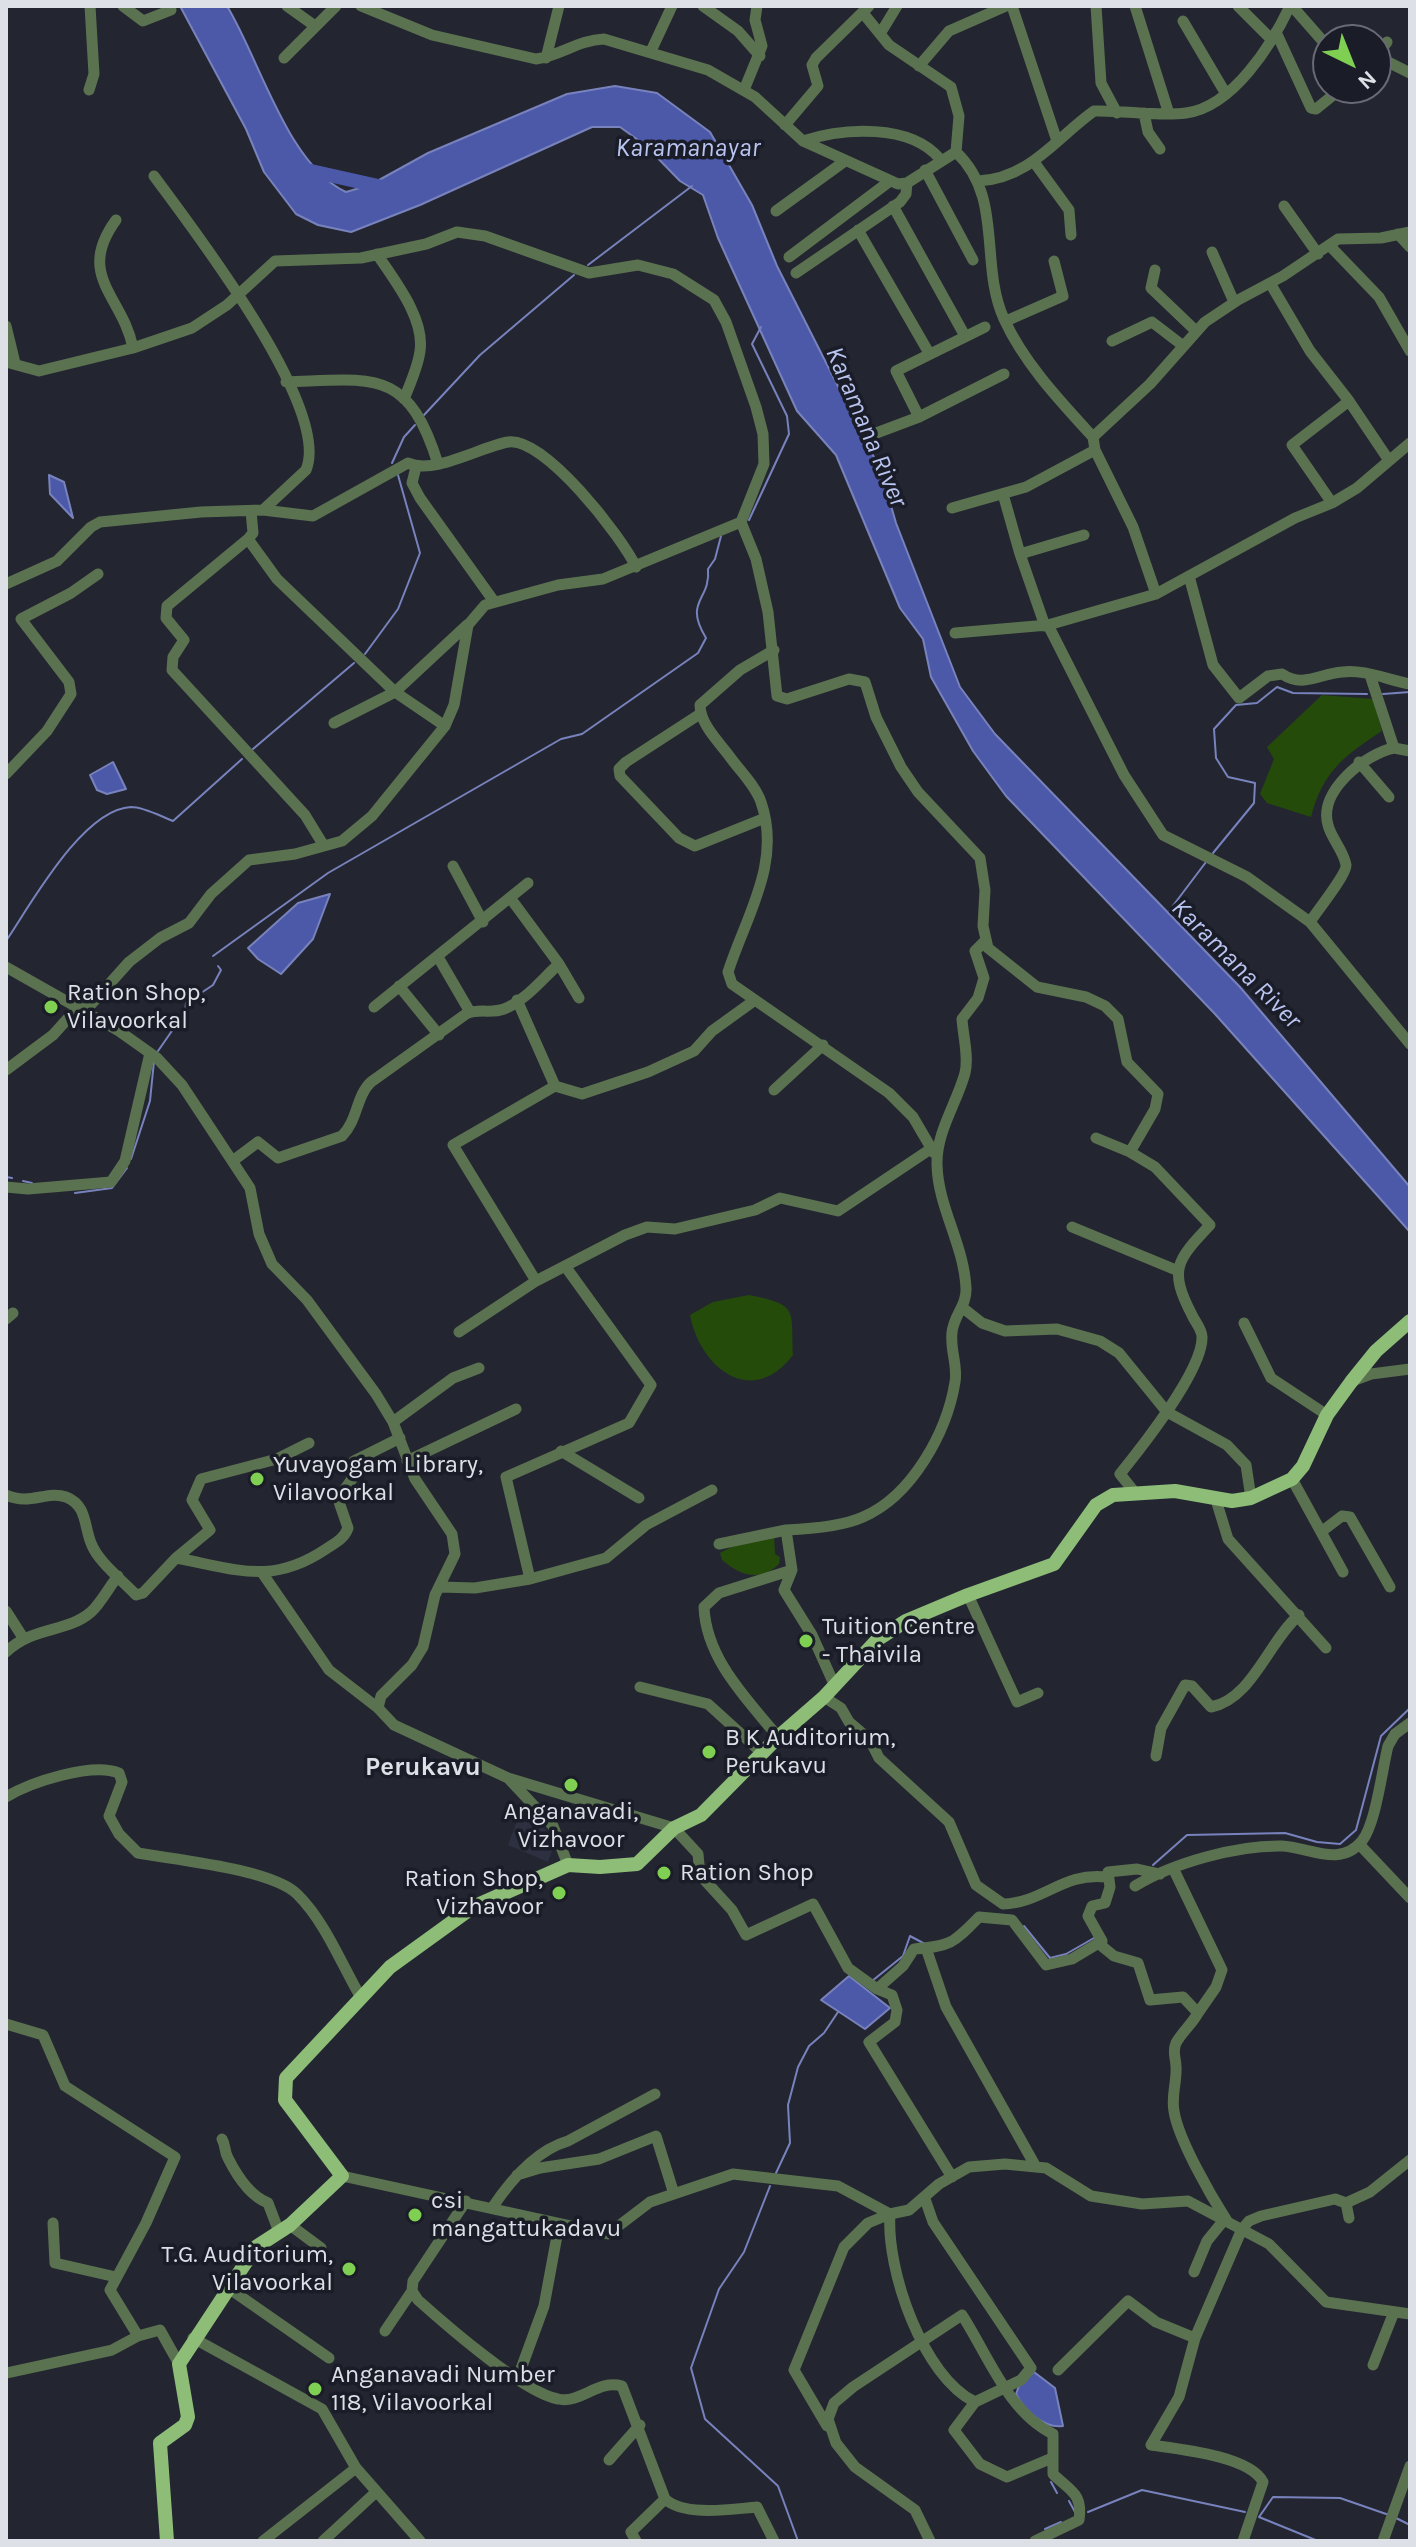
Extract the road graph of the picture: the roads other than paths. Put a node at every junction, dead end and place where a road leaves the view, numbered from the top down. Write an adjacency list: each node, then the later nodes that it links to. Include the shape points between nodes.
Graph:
1 (90, 6): 31 (street, via 94,74)
2 (123, 6): 17 (street, via 143,21)
3 (287, 6): 20 (street)
4 (336, 6): 20 (street)
5 (361, 6): 27 (street, via 432,35)
6 (559, 6): 27 (street)
7 (672, 6): 24 (street)
8 (703, 6): 25 (street, via 738,31)
9 (757, 6): 25 (street)
10 (897, 6): 22 (street)
11 (1006, 6): 29 (street, via 949,31)
12 (1012, 6): 40 (street)
13 (1096, 6): 35 (street, via 1101,83)
14 (1135, 6): 37 (street)
15 (1238, 6): 23 (street)
16 (1291, 6): 21 (street); 23 (street)
17 (171, 10)
18 (866, 10): 22 (street); 38 (street, via 816,58 812,65 818,86)
19 (1183, 21): 33 (street)
20 (315, 26): 26 (street)
21 (1312, 29)
22 (880, 34): 29 (street)
23 (1274, 36): 33 (street, via 1245,79); 34 (street, via 1311,108)
24 (651, 51): 27 (street, via 604,39); 32 (street, via 700,67)
25 (760, 56): 32 (street)
26 (284, 58)
27 (546, 58)
28 (1392, 64): 30 (street)
29 (919, 66): 42 (street, via 955,93)
30 (1410, 73)
31 (89, 90)
32 (744, 90): 38 (street)
33 (1226, 94): 37 (street, via 1190,113)
34 (1322, 104)
35 (1117, 113): 36 (street); 40 (street, via 1094,111)
36 (1144, 113): 37 (street); 41 (street, via 1148,132)
37 (1169, 114)
38 (785, 125): 39 (street)
39 (803, 141): 43 (street, via 826,133 873,133 926,145); 44 (street)
40 (1057, 141): 45 (street)
41 (1160, 149)
42 (956, 152): 43 (street); 49 (street)
43 (940, 159): 46 (street)
44 (845, 161): 48 (street); 53 (street)
45 (1034, 162): 49 (street, via 1002,178); 57 (street, via 1069,210)
46 (925, 170): 50 (street); 64 (street)
47 (154, 176): 69 (street)
48 (890, 181): 50 (street); 63 (street)
49 (978, 181): 71 (street)
50 (907, 183): 51 (street, via 906,194)
51 (893, 206): 55 (street); 75 (street)
52 (1284, 206): 62 (street)
53 (776, 211)
54 (116, 220): 78 (street, via 102,243 100,277 129,329)
55 (858, 230): 67 (street); 80 (street)
56 (1404, 233): 58 (street, via 1347,236); 59 (street)
57 (1071, 235)
58 (1329, 245): 62 (street); 79 (street, via 1379,297)
59 (1410, 247)
60 (1212, 252): 70 (street)
61 (377, 254): 69 (street, via 275,261); 84 (street, via 401,291 420,337); 98 (street, via 457,232 485,236 589,273 638,265 673,274 701,290 714,300 726,322 763,434 764,464)
62 (1318, 254): 68 (street)
63 (789, 257)
64 (973, 260)
65 (1054, 261): 71 (street, via 1063,296)
66 (1155, 270): 74 (street, via 1151,288)
67 (796, 273)
68 (1270, 283): 70 (street); 85 (street, via 1310,351)
69 (240, 293): 78 (street, via 192,328); 83 (street)
70 (1234, 302): 74 (street)
71 (1006, 321): 88 (street, via 1036,372)
72 (6, 326): 81 (street)
73 (985, 327): 75 (street)
74 (1196, 331): 77 (street)
75 (965, 336): 80 (street)
76 (1112, 341): 77 (street, via 1152,322)
77 (1182, 345): 88 (street, via 1150,384)
78 (133, 348): 81 (street, via 39,371)
79 (1410, 351)
80 (929, 353): 86 (street, via 896,371)
81 (10, 363)
82 (1004, 374): 86 (street)
83 (286, 382): 84 (street, via 375,380); 97 (street, via 306,432 310,462)
84 (404, 399): 92 (street, via 421,421)
85 (1349, 401): 91 (street); 95 (street, via 1292,445)
86 (919, 417): 87 (street)
87 (871, 435)
88 (1093, 437): 90 (street)
89 (1410, 443): 91 (street)
90 (1095, 450): 94 (street); 106 (street, via 1133,527)
91 (1388, 459): 95 (street)
92 (438, 464): 93 (street); 102 (street, via 511,442 529,446 602,517)
93 (416, 467): 97 (street, via 398,467 313,516); 107 (street, via 412,483 420,498)
94 (1003, 494): 96 (street); 101 (street)
95 (1332, 503): 104 (street)
96 (952, 508)
97 (257, 511): 100 (street); 105 (street, via 100,522 57,561)
98 (741, 522): 102 (street); 111 (street, via 756,559)
99 (1084, 535): 101 (street)
100 (248, 539): 114 (street, via 277,579); 124 (street, via 167,606 166,618 184,640 172,670 305,815)
101 (1020, 554): 109 (street)
102 (636, 567): 107 (street, via 603,579)
103 (98, 574): 121 (street, via 21,619 69,682 71,694 47,731)
104 (1189, 576): 106 (street); 112 (street, via 1213,665 1239,698 1268,676 1308,681 1340,672)
105 (6, 584)
106 (1156, 594): 109 (street)
107 (493, 600): 108 (street)
108 (468, 625): 114 (street); 117 (street, via 454,705)
109 (1047, 626): 110 (street); 129 (street, via 1124,775 1163,835 1247,877)
110 (955, 633)
111 (774, 650): 115 (street, via 709,694); 130 (street, via 773,685 780,698 849,679 866,684 901,767 980,858)
112 (1370, 675): 113 (street); 118 (street)
113 (1410, 684)
114 (395, 692): 116 (street); 117 (street)
115 (700, 714): 123 (street, via 756,792); 123 (street, via 626,762 620,776 679,838 695,846)
116 (334, 723)
117 (445, 726): 124 (street, via 372,816 342,841)
118 (1394, 748): 119 (street); 120 (street)
119 (1410, 751)
120 (1359, 762): 122 (street); 129 (street, via 1328,802 1327,823 1346,865 1344,875)
121 (6, 774)
122 (1389, 797)
123 (765, 818): 137 (street, via 767,863 728,972 732,984)
124 (324, 846): 139 (street, via 249,860 211,894 189,923 129,962)
125 (453, 866): 128 (street)
126 (528, 883): 127 (street)
127 (511, 899): 128 (street); 132 (street)
128 (483, 922): 131 (street)
129 (1310, 922): 142 (street)
130 (985, 941): 149 (street, via 1037,987 1086,997 1118,1019 1127,1062 1158,1094); 150 (street, via 975,951 984,978 978,998 962,1019 966,1070)
131 (438, 957): 134 (street); 140 (street)
132 (559, 964): 135 (street); 136 (street)
133 (6, 967): 139 (street)
134 (399, 986): 138 (street); 141 (street)
135 (579, 998)
136 (517, 1000): 140 (street, via 500,1011); 146 (street)
137 (755, 1000): 143 (street); 146 (street, via 694,1051 648,1072 582,1094)
138 (374, 1007)
139 (82, 1008): 144 (street); 145 (street)
140 (470, 1012): 141 (street)
141 (439, 1035): 151 (street, via 363,1089 356,1116 342,1136 278,1158 258,1142)
142 (1410, 1042)
143 (823, 1045): 147 (street); 150 (street, via 889,1093 913,1117)
144 (150, 1053): 151 (street, via 182,1085); 152 (street, via 117,1176 103,1184)
145 (6, 1070)
146 (555, 1086): 156 (street, via 453,1145)
147 (774, 1090)
148 (1096, 1138): 149 (street)
149 (1130, 1152): 155 (street, via 1155,1167 1210,1225 1183,1252)
150 (934, 1154): 154 (street, via 838,1211 780,1198 755,1210 675,1229 647,1227); 157 (street, via 963,1269)
151 (234, 1160): 167 (street, via 253,1197 259,1234 272,1264 307,1300)
152 (6, 1187)
153 (1072, 1227): 155 (street)
154 (565, 1266): 156 (street); 170 (street, via 651,1385 629,1423)
155 (1176, 1270): 165 (street, via 1202,1337)
156 (536, 1281): 160 (street)
157 (963, 1308): 165 (street, via 982,1323 1005,1331 1057,1329 1100,1341 1119,1353); 179 (street, via 951,1331 953,1392 922,1465 867,1516)
158 (1410, 1321): 163 (main road)
159 (1244, 1323): 166 (street, via 1271,1378)
160 (459, 1332)
161 (479, 1368): 167 (street, via 453,1378)
162 (1410, 1369): 163 (street)
163 (1351, 1382): 166 (main road)
164 (516, 1409): 171 (street)
165 (1167, 1412): 174 (street, via 1120,1474); 177 (street, via 1227,1445 1246,1465)
166 (1327, 1415): 172 (main road)
167 (393, 1422): 168 (street)
168 (400, 1438): 171 (street); 185 (street, via 354,1461 352,1479 338,1499 348,1528 342,1538 303,1563)
169 (309, 1443): 182 (street, via 277,1459 201,1479 192,1500 210,1530)
170 (561, 1451): 176 (street); 187 (street, via 506,1477)
171 (407, 1461): 188 (street, via 452,1534 455,1554)
172 (1292, 1479): 177 (main road); 180 (street)
173 (712, 1490): 187 (street, via 646,1525 606,1558)
174 (1136, 1494): 178 (main road, via 1175,1491); 190 (main road, via 1113,1495 1096,1505 1054,1564)
175 (6, 1495): 186 (street, via 27,1502 57,1495 76,1502 91,1546)
176 (639, 1498)
177 (1251, 1498): 178 (main road)
178 (1216, 1500): 192 (street, via 1228,1539)
179 (786, 1530): 181 (street); 183 (street)
180 (1321, 1532): 184 (street); 189 (street, via 1342,1516 1350,1517)
181 (719, 1544)
182 (176, 1558): 185 (street); 186 (street, via 140,1595)
183 (792, 1570): 196 (street, via 784,1590); 202 (street, via 719,1593 704,1607 711,1643 730,1678)
184 (1343, 1572)
185 (263, 1574): 200 (street, via 329,1670)
186 (118, 1576): 193 (street, via 90,1613)
187 (530, 1579): 188 (street, via 475,1588)
188 (439, 1587): 200 (street, via 418,1657 381,1696)
189 (1390, 1587)
190 (968, 1595): 196 (main road, via 878,1639); 198 (street, via 1017,1702)
191 (6, 1611): 193 (street)
192 (1299, 1615): 194 (street); 204 (street, via 1277,1635 1250,1681 1226,1703 1211,1707 1185,1685 1161,1728)
193 (22, 1636): 195 (street)
194 (1326, 1648)
195 (6, 1652)
196 (834, 1684): 199 (main road)
197 (640, 1687): 203 (street, via 708,1704)
198 (1038, 1693)
199 (824, 1697): 202 (main road); 217 (street, via 841,1708 879,1758 949,1822 976,1885)
200 (378, 1708): 205 (street, via 394,1725)
201 (1408, 1729): 210 (street, via 1388,1746 1369,1827)
202 (778, 1737): 203 (main road)
203 (762, 1753): 209 (main road, via 701,1815)
204 (1156, 1756)
205 (508, 1778): 209 (street); 211 (street, via 553,1826)
206 (6, 1789): 207 (street)
207 (21, 1789): 208 (street); 221 (street, via 74,1771 106,1768 119,1773 122,1782 109,1816 131,1849 287,1885 310,1909)
208 (6, 1797)
209 (674, 1828): 211 (main road, via 637,1864); 220 (street, via 698,1854 700,1875 732,1910 746,1935 813,1904 848,1968)
210 (1359, 1844): 212 (street, via 1325,1856 1268,1846); 216 (street)
211 (568, 1865): 221 (main road, via 473,1907 390,1967)
212 (1173, 1868): 213 (street); 222 (street, via 1222,1970)
213 (1160, 1874): 214 (street, via 1137,1869 1108,1872); 215 (street)
214 (1106, 1877): 217 (street, via 1072,1878); 218 (street, via 1110,1887 1105,1903 1092,1906 1088,1916 1102,1941)
215 (1135, 1886)
216 (1410, 1898)
217 (999, 1910): 218 (street, via 1046,1965 1072,1959); 219 (street, via 979,1917 942,1948)
218 (1098, 1943): 222 (street, via 1114,1956 1138,1963 1150,2000 1183,1997)
219 (926, 1948): 220 (street, via 914,1949 903,1966); 227 (street, via 946,2007)
220 (872, 1985): 230 (street, via 892,1995 897,2010 895,2022 869,2042)
221 (360, 1996): 229 (main road, via 286,2078 285,2100)
222 (1198, 2013): 238 (street, via 1173,2054 1174,2113 1205,2189)
223 (6, 2024): 245 (street, via 43,2035 65,2086 175,2157)
224 (655, 2094): 228 (street, via 554,2145)
225 (222, 2139): 241 (street, via 226,2156 248,2188 268,2203)
226 (1410, 2160): 234 (street, via 1370,2192)
227 (1036, 2167): 230 (street, via 969,2167); 238 (street, via 1091,2196 1142,2204 1188,2201)
228 (517, 2175): 231 (street, via 599,2159 656,2136); 235 (street)
229 (342, 2176): 233 (street); 241 (main road)
230 (952, 2177): 232 (street)
231 (674, 2194): 236 (street, via 733,2174 838,2186); 240 (street, via 650,2202 608,2234)
232 (925, 2199): 236 (street); 261 (street, via 933,2222 1031,2368)
233 (466, 2201): 235 (street); 247 (street, via 413,2281)
234 (1346, 2203): 237 (street); 242 (street, via 1335,2199 1261,2216)
235 (492, 2208): 240 (street)
236 (890, 2214): 254 (street, via 889,2234 913,2325); 264 (street, via 868,2223 844,2247 794,2370)
237 (1349, 2218)
238 (1226, 2221): 242 (street); 244 (street, via 1207,2241)
239 (53, 2223): 245 (street, via 55,2263)
240 (559, 2225): 260 (street, via 544,2306)
241 (285, 2228): 243 (street); 246 (main road, via 256,2247)
242 (1242, 2229): 248 (street, via 1269,2244 1326,2302); 253 (street)
243 (321, 2248)
244 (1194, 2272)
245 (116, 2277): 251 (street, via 110,2290)
246 (227, 2287): 252 (main road); 255 (street)
247 (412, 2291): 250 (street); 260 (street, via 474,2348)
248 (1394, 2312): 249 (street); 257 (street)
249 (1410, 2314)
250 (385, 2331)
251 (138, 2336): 256 (street, via 160,2330); 259 (street, via 101,2354)
252 (193, 2338): 256 (main road); 268 (street, via 322,2409)
253 (1195, 2338): 258 (street, via 1156,2322 1128,2301); 279 (street, via 1179,2397 1151,2445 1211,2456 1259,2474 1263,2482)
254 (923, 2343): 261 (street, via 962,2315); 262 (street, via 956,2393); 264 (street, via 834,2403)
255 (329, 2358)
256 (179, 2364): 271 (main road, via 188,2417 160,2443)
257 (1373, 2365)
258 (1058, 2370)
259 (6, 2373)
260 (518, 2377): 263 (street, via 560,2400 611,2383 622,2386)
261 (1006, 2388): 262 (street); 265 (street, via 1037,2426 1053,2434)
262 (975, 2402): 265 (street, via 954,2430 980,2464 1007,2477)
263 (640, 2425): 266 (street); 270 (street)
264 (829, 2430): 277 (street, via 855,2467 915,2510)
265 (1052, 2458): 278 (street, via 1053,2474 1082,2503 1079,2520)
266 (609, 2460)
267 (1410, 2466): 280 (street)
268 (356, 2468): 269 (street); 272 (street)
269 (375, 2493): 273 (street); 274 (street)
270 (665, 2499): 275 (street, via 631,2532); 276 (street, via 696,2509 757,2507)
271 (167, 2541)
272 (263, 2541)
273 (323, 2541)
274 (420, 2541)
275 (636, 2541)
276 (774, 2541)
277 (930, 2541)
278 (1035, 2541)
279 (1243, 2541)
280 (1383, 2541)

